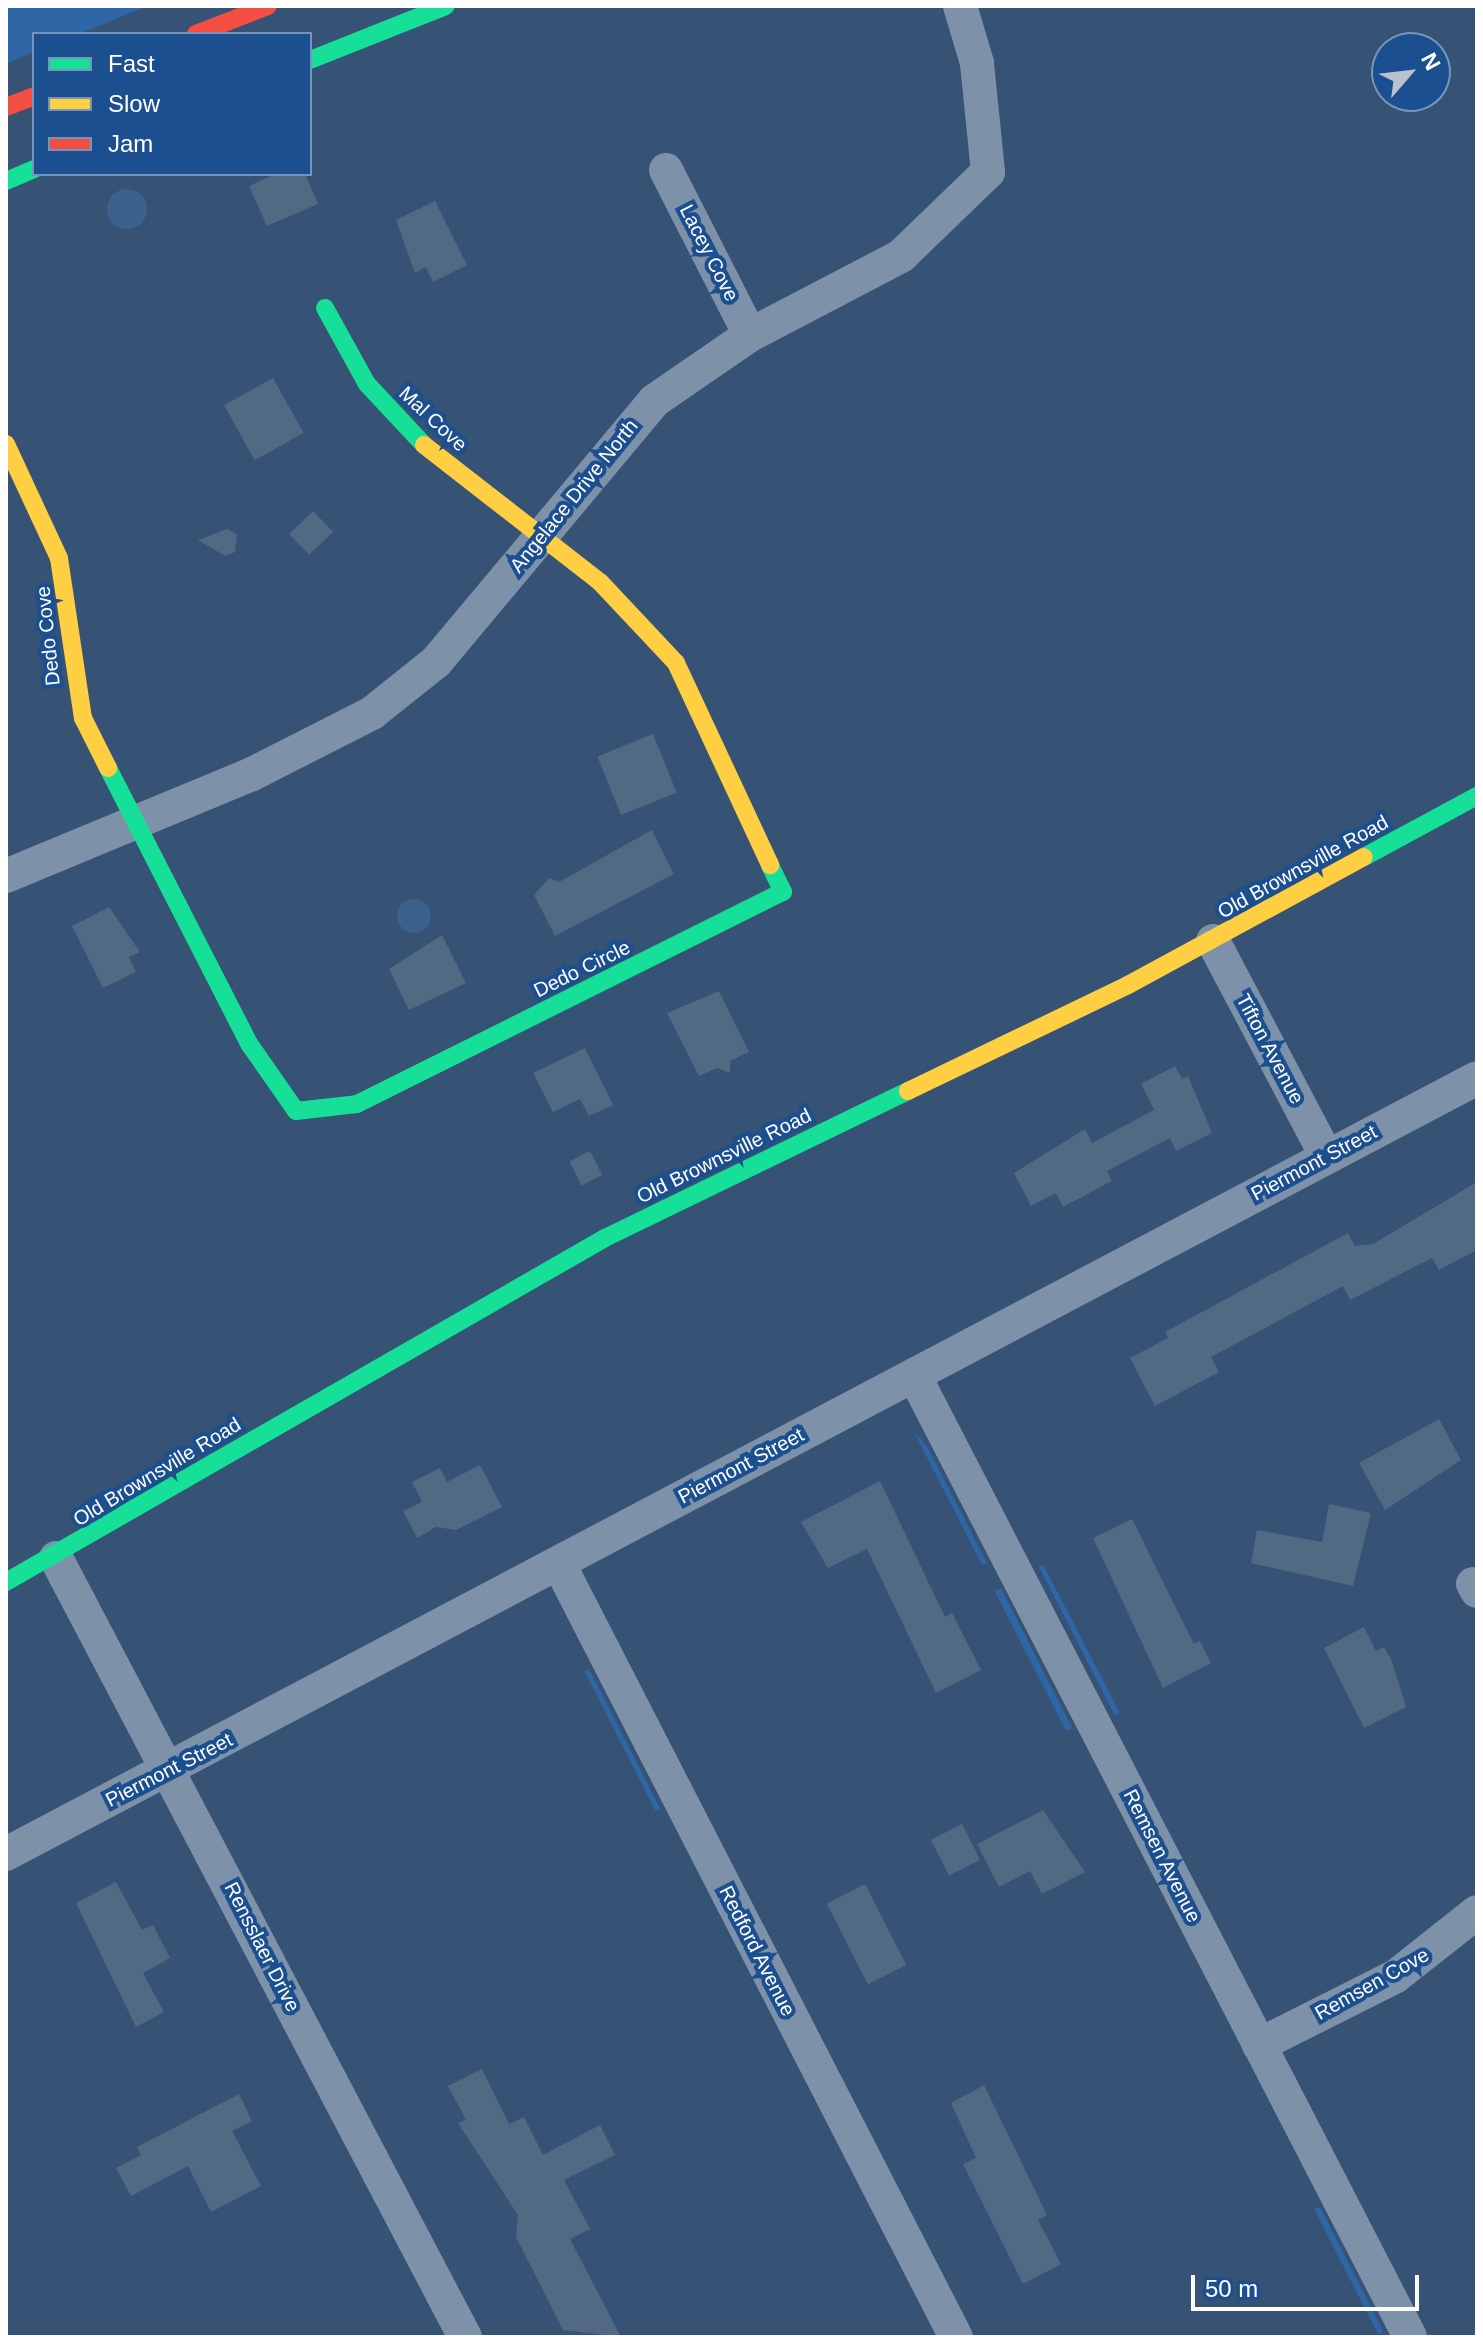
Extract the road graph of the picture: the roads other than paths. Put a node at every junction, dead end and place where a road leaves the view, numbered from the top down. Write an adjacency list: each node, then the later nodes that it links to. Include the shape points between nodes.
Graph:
1 (268, 6): 4 (street)
2 (446, 6): 5 (street)
3 (960, 6): 12 (street, Angelace Drive North, via 977,63 988,172 901,256)
4 (201, 32)
5 (312, 59)
6 (32, 97): 7 (street)
7 (6, 107)
8 (32, 170): 10 (street)
9 (666, 170): 12 (street, Lacey Cove)
10 (6, 181)
11 (325, 308): 14 (street, Mal Cove, via 388,411)
12 (750, 335): 14 (street, Angelace Drive North, via 635,419)
13 (6, 444): 16 (street, Dedo Cove, via 59,558 79,707)
14 (540, 538): 16 (street, Angelace Drive North, via 436,662 372,713 252,774); 16 (street, Dedo Circle, via 600,582 676,663 783,892 357,1104 296,1111 250,1045)
15 (1477, 796): 18 (street, Old Brownsville Road)
16 (136, 822): 17 (street, Angelace Drive North)
17 (6, 876)
18 (1213, 941): 20 (street, Tifton Avenue); 22 (street, Old Brownsville Road, via 605,1238)
19 (1477, 1078): 20 (street, Piermont Street)
20 (1327, 1157): 21 (street, Piermont Street)
21 (914, 1375): 23 (street, Piermont Street); 28 (street, Remsen Avenue)
22 (56, 1558): 24 (street, Old Brownsville Road); 25 (street, Rensslaer Drive)
23 (559, 1564): 25 (street, Piermont Street); 30 (street, Redford Avenue)
24 (6, 1582)
25 (170, 1770): 26 (street, Piermont Street); 29 (street, Rensslaer Drive)
26 (6, 1854)
27 (1477, 1912): 28 (street, Remsen Cove, via 1396,1976)
28 (1259, 2045): 31 (street, Remsen Avenue)
29 (465, 2337)
30 (956, 2337)
31 (1410, 2337)

